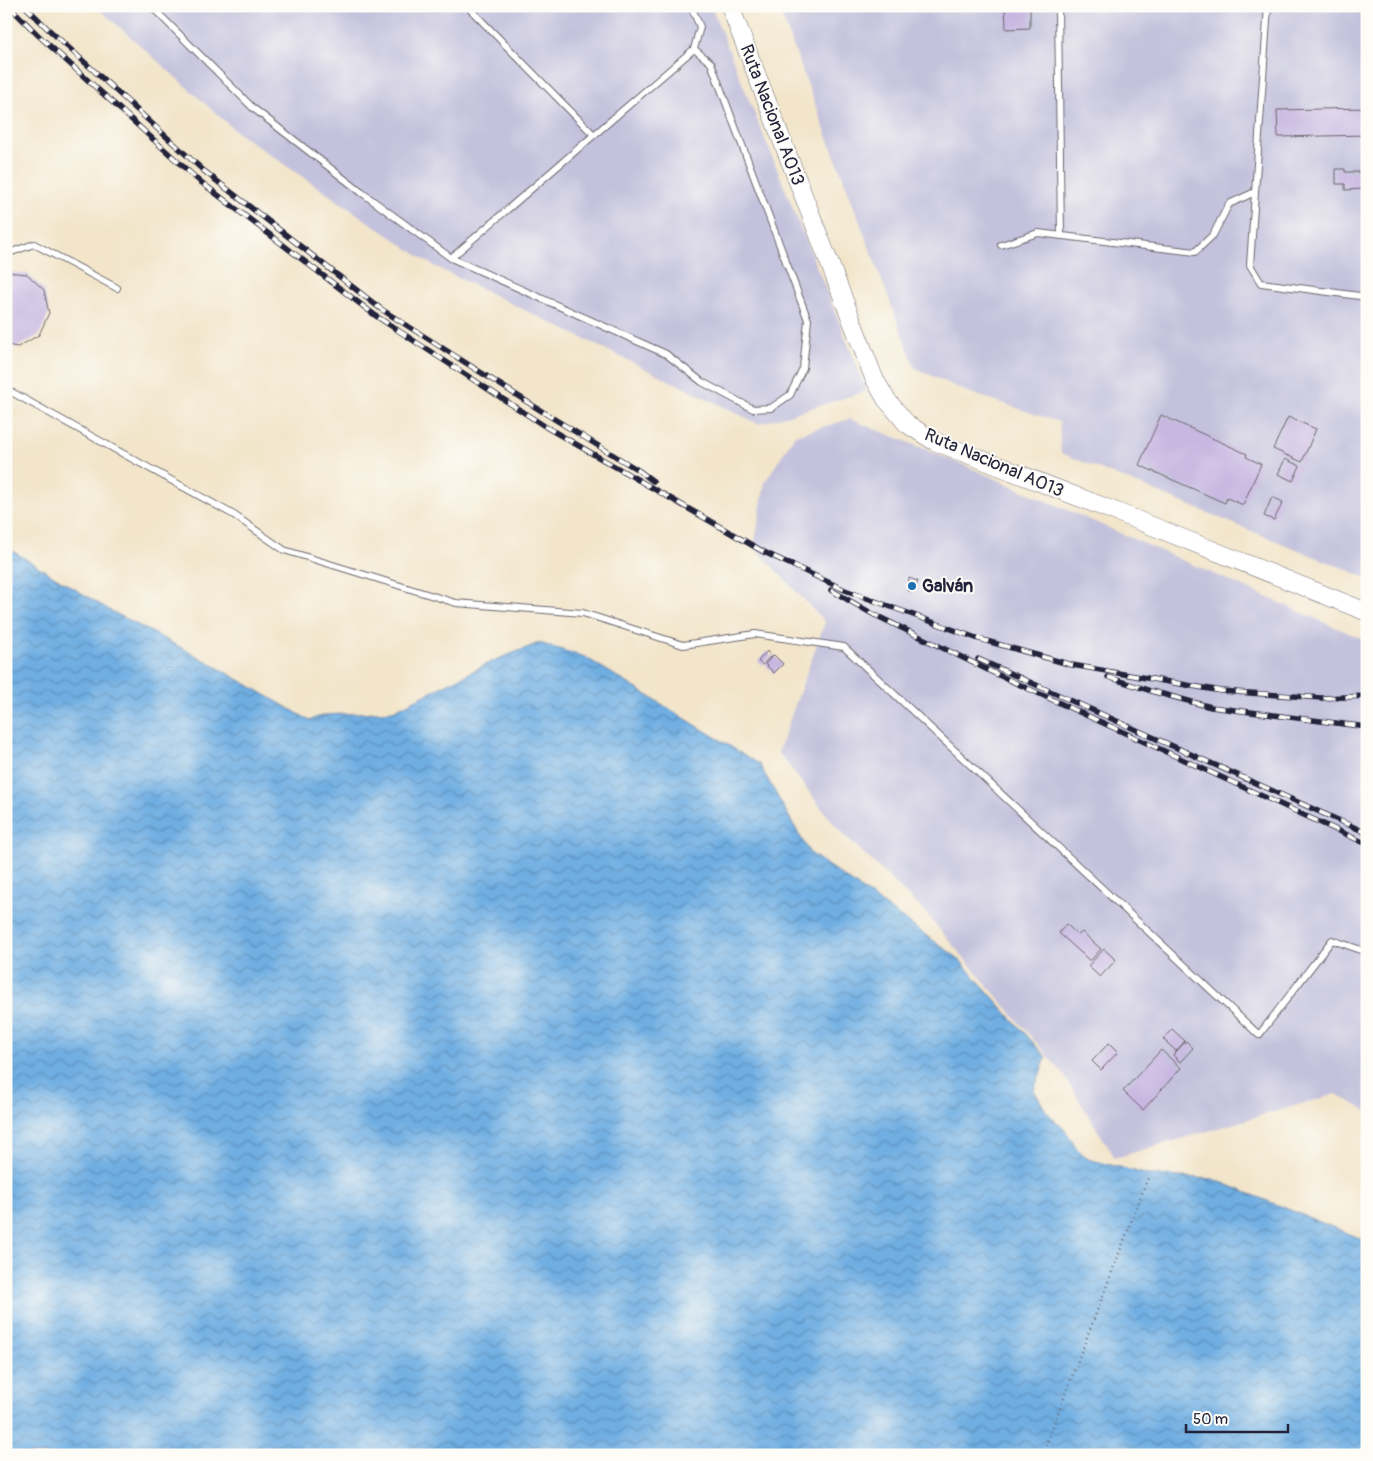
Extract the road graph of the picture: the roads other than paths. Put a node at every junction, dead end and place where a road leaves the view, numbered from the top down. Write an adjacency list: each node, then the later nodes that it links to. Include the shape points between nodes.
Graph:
1 (151, 6): 13 (lane, via 253,108)
2 (467, 6): 8 (lane)
3 (691, 6): 7 (lane, via 700,27)
4 (730, 6): 17 (street, Ruta Nacional A013, via 874,378 907,424 934,441)
5 (1058, 6): 10 (lane)
6 (1268, 6): 9 (lane)
7 (694, 49): 8 (lane); 13 (lane, via 711,63 808,320 803,368 790,395 771,408 753,409 702,382 666,354)
8 (594, 135): 13 (lane)
9 (1255, 192): 10 (lane, via 1229,204 1213,235 1195,252); 15 (lane, via 1250,265 1261,284)
10 (1061, 236): 11 (lane, via 1038,233)
11 (1001, 245)
12 (6, 254): 14 (lane, via 34,244)
13 (451, 258)
14 (117, 288)
15 (1367, 297)
16 (6, 390): 18 (lane, via 234,514 284,550 303,556 456,602 583,614 683,645 755,634 844,646 1259,1035 1332,940)
17 (1367, 612)
18 (1367, 952)

